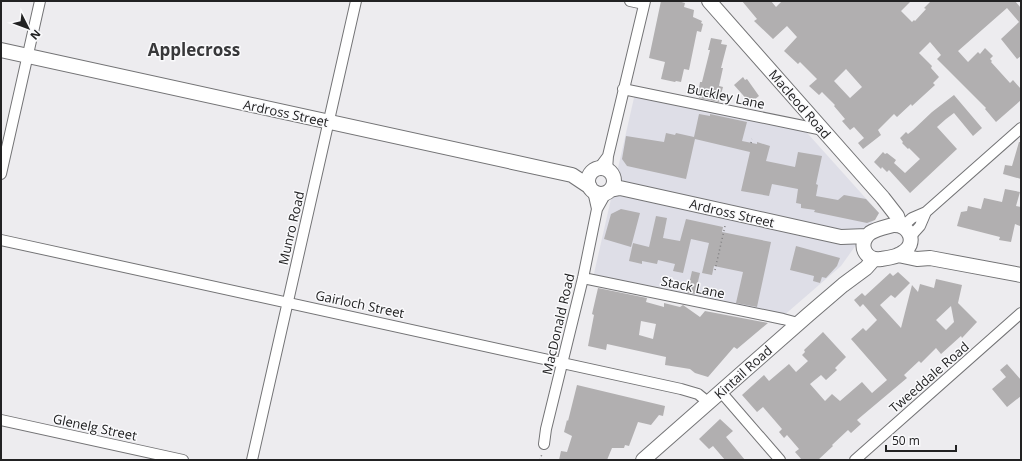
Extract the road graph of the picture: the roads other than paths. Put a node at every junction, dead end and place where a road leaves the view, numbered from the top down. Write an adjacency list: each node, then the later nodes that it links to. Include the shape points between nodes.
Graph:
1 (40, 1): 7 (street)
2 (356, 1): 9 (street, Munro Road)
3 (630, 1): 5 (street)
4 (710, 1): 11 (street, Macleod Road)
5 (644, 2): 8 (street, MacDonald Road)
6 (1, 50): 7 (street, Ardross Street)
7 (28, 56): 9 (street, Ardross Street); 12 (street)
8 (623, 89): 11 (street, Buckley Lane); 13 (street, MacDonald Road)
9 (329, 122): 13 (street, Ardross Street, via 572,175); 23 (street, Munro Road)
10 (1021, 128): 14 (street, via 926,212 920,226)
11 (823, 130): 14 (street, Macleod Road, via 883,198)
12 (1, 174)
13 (604, 179): 16 (street, Ardross Street); 22 (street, MacDonald Road)
14 (902, 231): 15 (street, via 872,232); 19 (street, via 910,245); 20 (street)
15 (867, 236): 16 (street, Ardross Street); 18 (street, via 864,242)
16 (844, 237): 18 (street, Ardross Street)
17 (1, 240): 23 (street, Gairloch Street)
18 (868, 254): 19 (street); 25 (street, Kintail Road, via 843,285)
19 (898, 255): 20 (street, via 917,259)
20 (930, 258): 21 (street)
21 (1021, 275)
22 (583, 278): 25 (street, Stack Lane); 26 (street, MacDonald Road)
23 (288, 302): 26 (street, Gairloch Street); 32 (street, Munro Road)
24 (1021, 313): 35 (street, Tweeddale Road)
25 (798, 323): 27 (street, Kintail Road)
26 (562, 362): 28 (street, Gairloch Street, via 681,389 698,394); 30 (street, MacDonald Road)
27 (721, 392): 28 (street, Kintail Road); 34 (street)
28 (709, 403): 33 (street, Kintail Road)
29 (1, 420): 31 (street, Glenelg Street)
30 (544, 444)
31 (183, 460)
32 (252, 460)
33 (643, 460)
34 (780, 460)
35 (855, 460)

